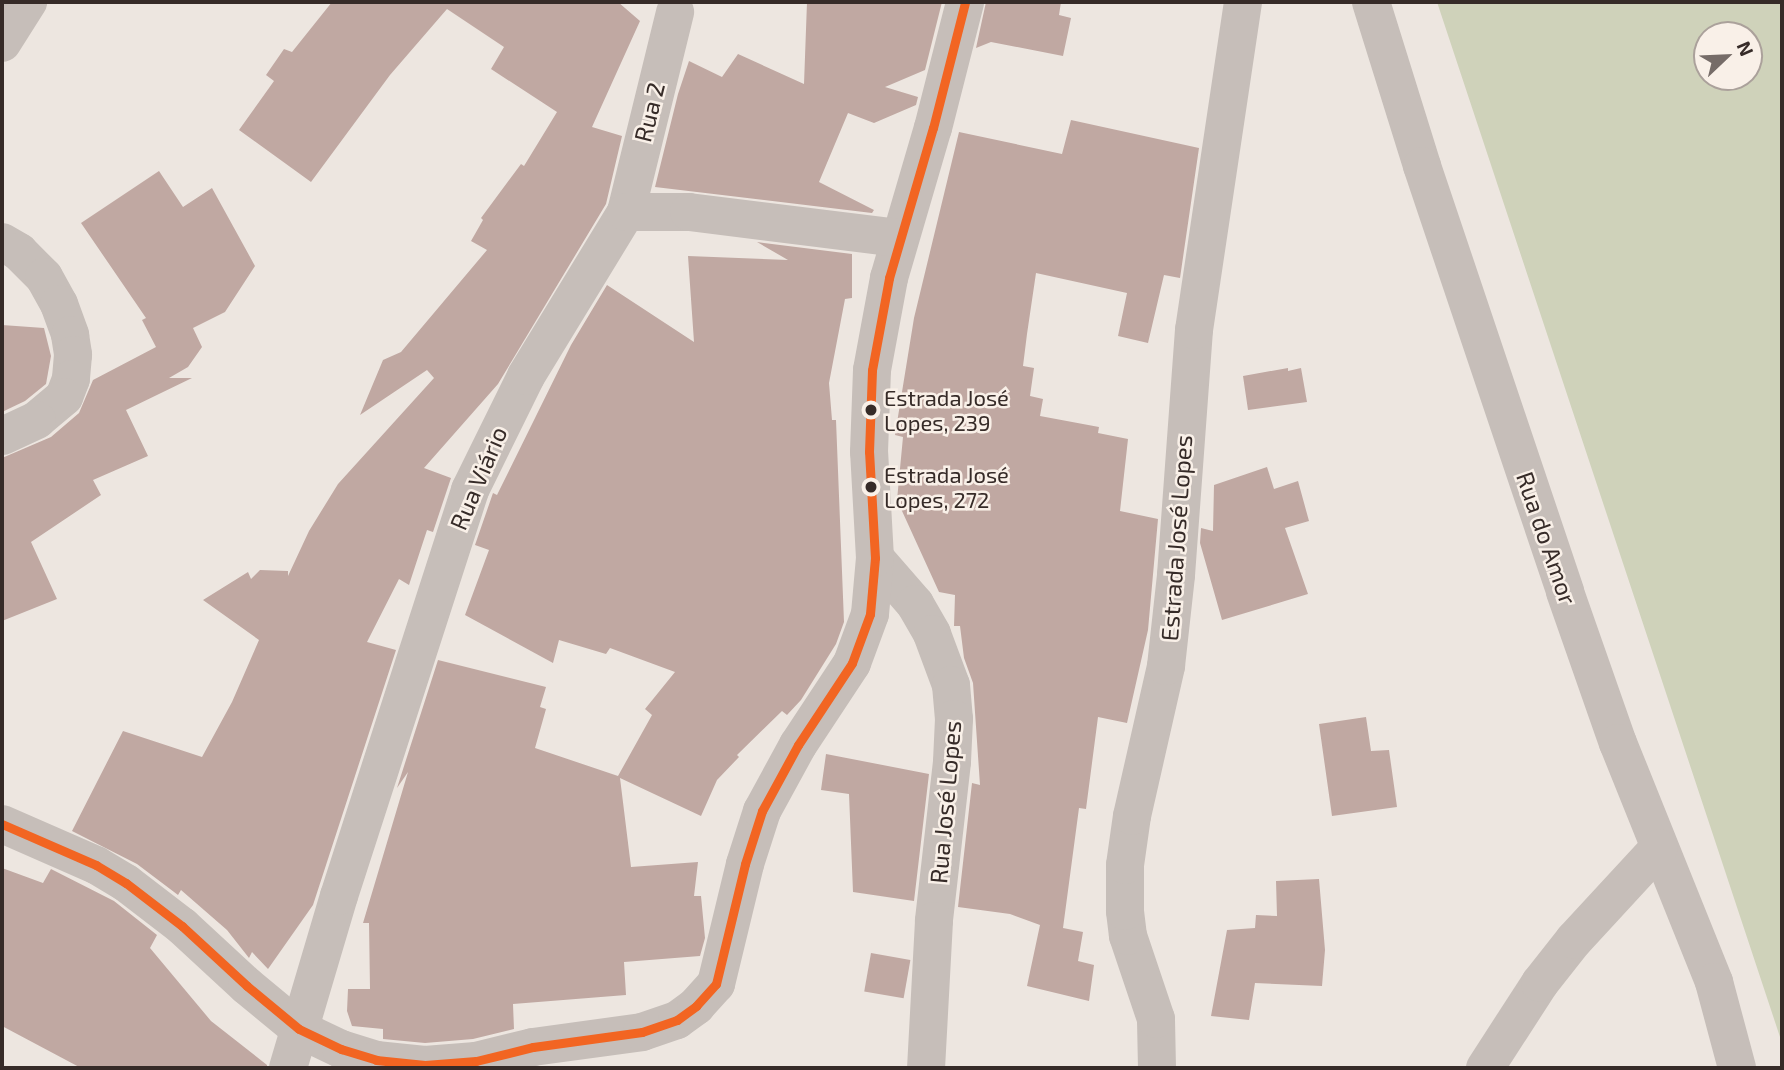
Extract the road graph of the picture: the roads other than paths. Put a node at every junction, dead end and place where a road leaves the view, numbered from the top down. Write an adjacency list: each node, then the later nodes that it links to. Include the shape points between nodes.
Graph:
1 (28, 2): 6 (street)
2 (965, 2): 8 (street)
3 (1243, 2): 17 (street, Estrada José Lopes, via 1194,330 1166,666 1125,865 1128,936 1156,1019)
4 (1371, 2): 13 (street, Rua do Amor, via 1561,579)
5 (675, 12): 7 (street, Rua 2)
6 (2, 43)
7 (626, 212): 8 (street, via 689,212); 14 (street, Rua Viário, via 526,376 470,490)
8 (899, 239): 11 (street, via 871,383 869,452)
9 (2, 242): 10 (street, via 44,277 59,304 73,355 64,397 37,420)
10 (2, 436)
11 (876, 558): 14 (street, via 872,604 861,642 762,811 744,864 716,984 696,1006 677,1020 642,1032 445,1065 376,1060); 16 (street, Rua José Lopes, via 915,604 951,685 952,762 934,921)
12 (2, 824): 14 (street, via 126,883)
13 (1659, 848): 18 (street, via 1574,940); 19 (street, Rua do Amor, via 1714,982)
14 (299, 1029): 15 (street, Rua Viário)
15 (288, 1068)
16 (926, 1068)
17 (1157, 1068)
18 (1485, 1068)
19 (1737, 1068)

